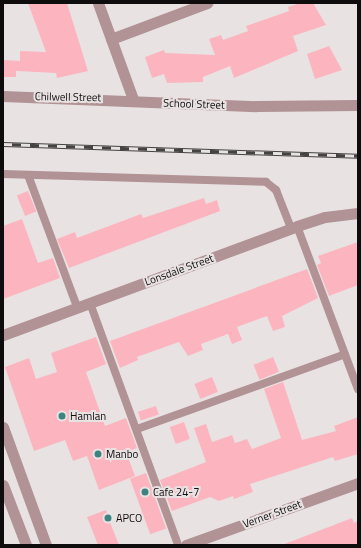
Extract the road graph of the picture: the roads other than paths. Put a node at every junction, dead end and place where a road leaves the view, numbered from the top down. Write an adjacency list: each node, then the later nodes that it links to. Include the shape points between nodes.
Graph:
1 (98, 3): 3 (street)
2 (207, 3): 3 (street)
3 (111, 39): 5 (street)
4 (3, 96): 5 (street, Chilwell Street)
5 (133, 99): 6 (street, School Street, via 179,104)
6 (358, 105)
7 (3, 174): 8 (lane)
8 (28, 175): 10 (lane, via 266,182 276,190); 12 (lane)
9 (358, 213): 10 (street, Lonsdale Street, via 325,217)
10 (294, 227): 11 (street, Lonsdale Street); 14 (lane)
11 (90, 303): 12 (street, Lonsdale Street); 17 (lane)
12 (77, 307): 13 (street, Lonsdale Street)
13 (3, 335)
14 (345, 354): 15 (lane); 17 (lane)
15 (358, 389)
16 (3, 427): 21 (street)
17 (137, 429): 22 (lane)
18 (358, 483): 23 (street, Verner Street)
19 (3, 485): 20 (street)
20 (26, 545)
21 (46, 545)
22 (178, 545)
23 (186, 545)

